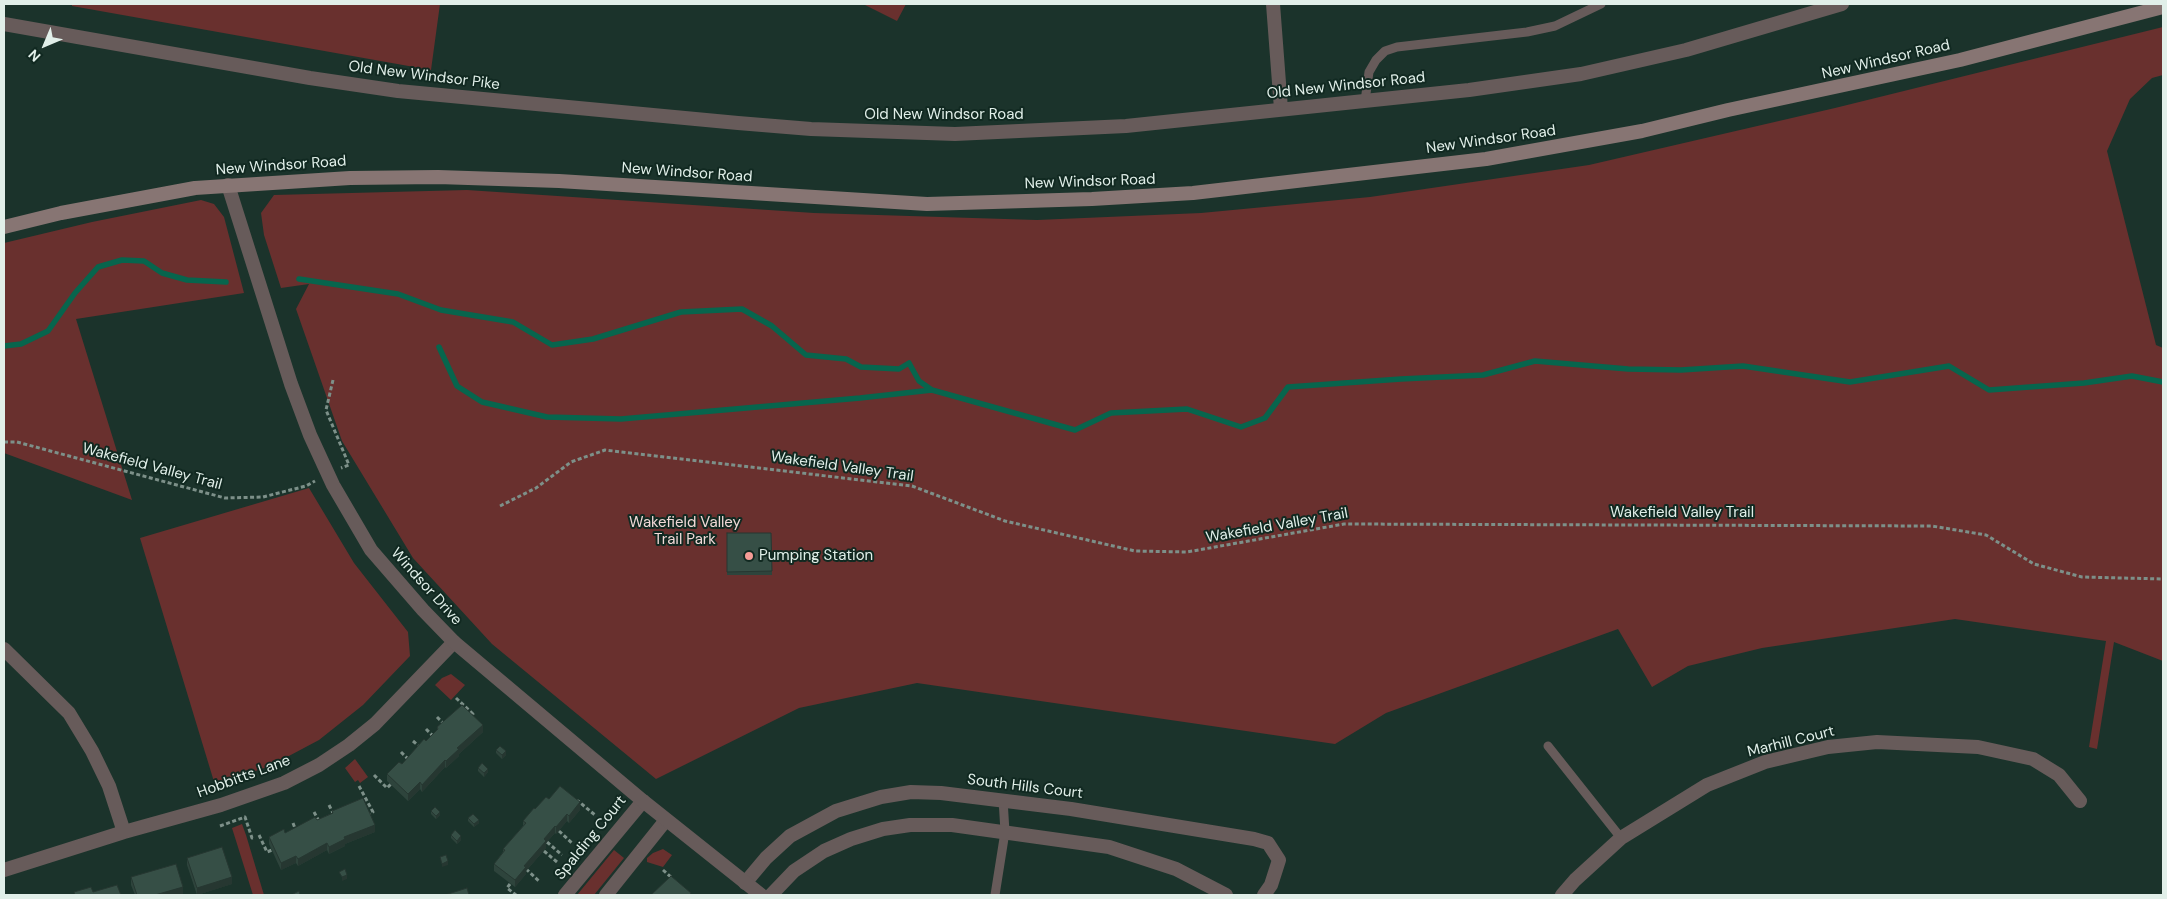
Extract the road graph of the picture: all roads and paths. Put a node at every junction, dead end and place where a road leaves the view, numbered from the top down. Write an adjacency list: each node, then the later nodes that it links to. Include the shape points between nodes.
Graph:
1 (1273, 4): 7 (street)
2 (1601, 4): 6 (lane, via 1546,28 1385,51 1369,72)
3 (1842, 4): 6 (street, Old New Windsor Road, via 1686,50 1581,74)
4 (2163, 7): 9 (main road, New Windsor Road, via 1960,60 1642,131 1486,159 1193,193 926,204 559,181 438,177)
5 (4, 24): 8 (street, Old New Windsor Pike, via 398,91)
6 (1365, 101): 7 (street, Old New Windsor Road)
7 (1281, 110): 8 (street, Old New Windsor Road, via 1126,126 996,133)
8 (844, 130)
9 (228, 185): 10 (main road, New Windsor Road, via 146,197); 13 (street, Windsor Drive, via 291,384)
10 (4, 227)
11 (332, 380): 13 (path, Wakefield Valley Trail, via 326,410 349,465)
12 (4, 442): 13 (path, Wakefield Valley Trail, via 17,442 225,498 263,497 306,486)
13 (328, 474): 16 (street, Windsor Drive, via 371,550)
14 (500, 506): 15 (path, Wakefield Valley Trail, via 536,488 571,462 605,450 912,486 1005,521 1136,551 1187,552 1344,524 1932,526 1986,536 2034,564 2082,577)
15 (2163, 579)
16 (454, 642): 33 (street, Windsor Drive); 46 (street, Hobbitts Lane, via 375,724 319,765 250,796)
17 (4, 650): 46 (street, via 69,713 109,786)
18 (456, 698): 20 (path, via 473,714)
19 (437, 717): 21 (path)
20 (469, 718)
21 (446, 726)
22 (426, 729): 23 (path)
23 (436, 739)
24 (414, 741): 26 (path)
25 (1548, 746): 51 (lane)
26 (422, 749)
27 (401, 752): 28 (path)
28 (411, 762)
29 (374, 775): 30 (path, via 387,788)
30 (390, 784)
31 (359, 786): 38 (path, via 373,812)
32 (1002, 799): 47 (lane); 63 (street, South Hills Court, via 911,792 851,805 790,836); 72 (street, South Hills Court, via 1268,843 1279,860 1272,885)
33 (642, 801): 41 (street, Windsor Drive); 66 (street, Spalding Court)
34 (2080, 801): 51 (street, Marhill Court, via 2059,775 2033,759 1978,747 1877,742 1828,747 1765,762 1707,784)
35 (329, 805): 40 (path)
36 (575, 806): 39 (path, via 578,802)
37 (314, 812): 44 (path)
38 (367, 815)
39 (595, 815)
40 (334, 817)
41 (666, 820): 63 (street, Windsor Drive); 67 (street)
42 (293, 822): 48 (path)
43 (220, 826): 50 (path, via 245,817 252,838)
44 (321, 826)
45 (558, 831): 53 (path)
46 (124, 832): 58 (street, Hobbitts Lane)
47 (1005, 832): 69 (street, via 952,825 883,829 824,852 794,872); 70 (lane); 71 (street, via 1109,848 1176,869)
48 (298, 834)
49 (259, 835): 54 (path, via 267,852)
50 (255, 837)
51 (1621, 838): 73 (street, Marhill Court)
52 (547, 842): 56 (path)
53 (572, 843)
54 (272, 850)
55 (544, 850): 57 (path)
56 (562, 855)
57 (556, 862)
58 (4, 870)
59 (526, 870): 62 (path)
60 (663, 870): 61 (path)
61 (675, 880)
62 (540, 882)
63 (745, 882): 68 (street, Windsor Drive)
64 (510, 884): 65 (path, via 507,888)
65 (516, 895)
66 (565, 895)
67 (606, 895)
68 (761, 895)
69 (771, 895)
70 (996, 895)
71 (1226, 895)
72 (1264, 895)
73 (1562, 895)

